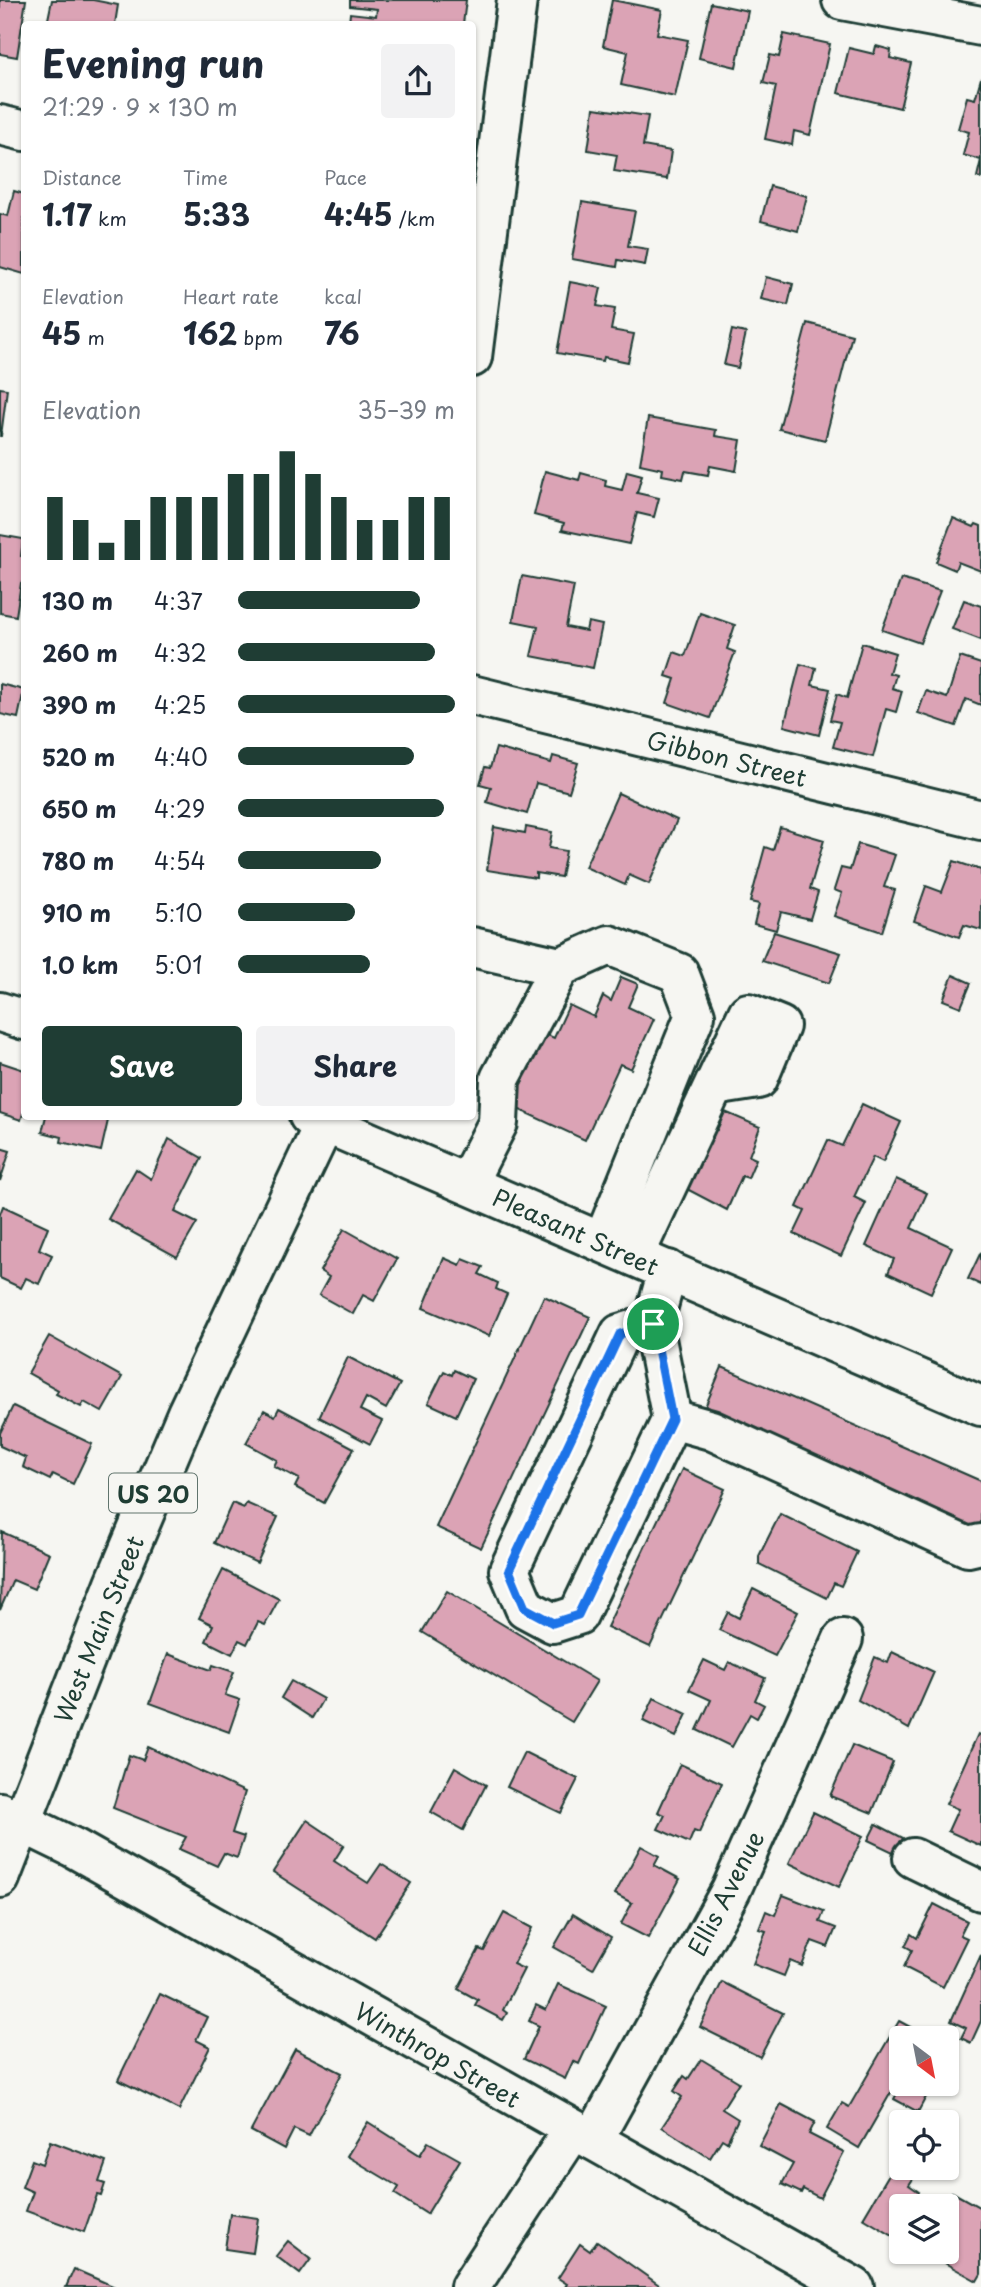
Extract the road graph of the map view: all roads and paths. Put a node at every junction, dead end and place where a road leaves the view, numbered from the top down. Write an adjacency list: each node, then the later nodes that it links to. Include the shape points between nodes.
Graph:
1 (517, 0): 6 (street)
2 (842, 0): 3 (street)
3 (981, 26)
4 (0, 125): 5 (street)
5 (21, 130)
6 (478, 251): 7 (street)
7 (476, 286)
8 (476, 696): 9 (street, Gibbon Street)
9 (981, 820)
10 (476, 948): 11 (street)
11 (560, 967): 17 (street, via 500,1079 498,1123); 18 (street, via 609,945 679,973 695,1015)
12 (0, 1012): 13 (street)
13 (21, 1019)
14 (713, 1086): 18 (street)
15 (320, 1120): 24 (street, West Main Street / US 20)
16 (325, 1120): 17 (street, Pleasant Street)
17 (467, 1183): 18 (street, Pleasant Street)
18 (635, 1256): 19 (street); 20 (street, Pleasant Street)
19 (653, 1324): 21 (street); 21 (street, via 620,1334 509,1570 525,1608 553,1623 578,1615)
20 (981, 1406)
21 (672, 1419): 22 (street, via 711,1430 968,1547)
22 (981, 1544)
23 (843, 1639): 28 (street, Ellis Avenue, via 731,1890)
24 (10, 1818): 26 (street, West Main Street / US 20); 28 (street, Winthrop Street, via 74,1847)
25 (913, 1858): 27 (street)
26 (0, 1878)
27 (981, 1891)
28 (583, 2135): 29 (street, Ellis Avenue); 30 (street, Winthrop Street)
29 (470, 2287)
30 (854, 2287)

